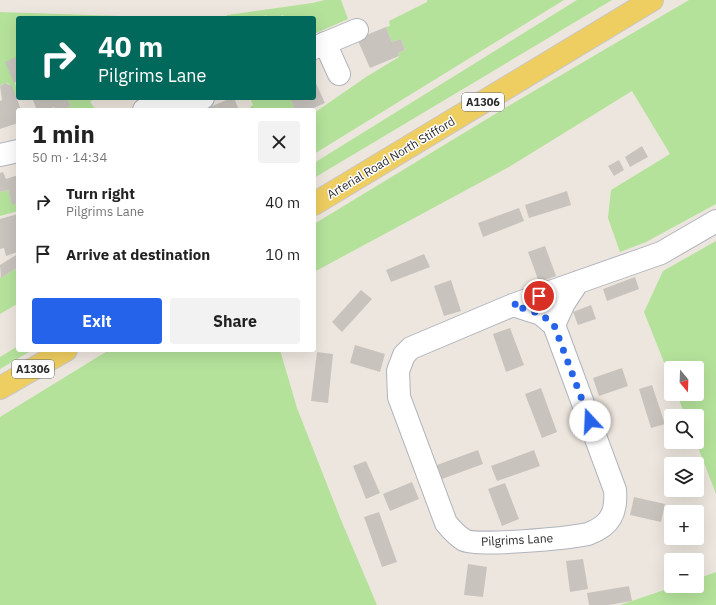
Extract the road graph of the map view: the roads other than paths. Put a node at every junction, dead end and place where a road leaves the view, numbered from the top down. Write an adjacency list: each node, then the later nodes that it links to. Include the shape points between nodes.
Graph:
1 (652, 0): 9 (main road, Arterial Road North Stifford / A1306)
2 (357, 30): 3 (street)
3 (319, 45): 4 (street)
4 (339, 74)
5 (198, 100): 6 (street)
6 (158, 108)
7 (16, 151): 8 (street)
8 (0, 155)
9 (316, 203)
10 (716, 221): 11 (street, Pilgrims Lane, via 660,253)
11 (578, 282): 12 (street, Pilgrims Lane); 13 (street)
12 (513, 305): 13 (street, via 541,314); 13 (street, Pilgrims Lane, via 411,348 404,355 398,371 398,397 446,523 465,540 488,543 583,536 606,526 612,516 615,490)
13 (554, 325)
14 (63, 352): 15 (main road, A1306)
15 (0, 388)

